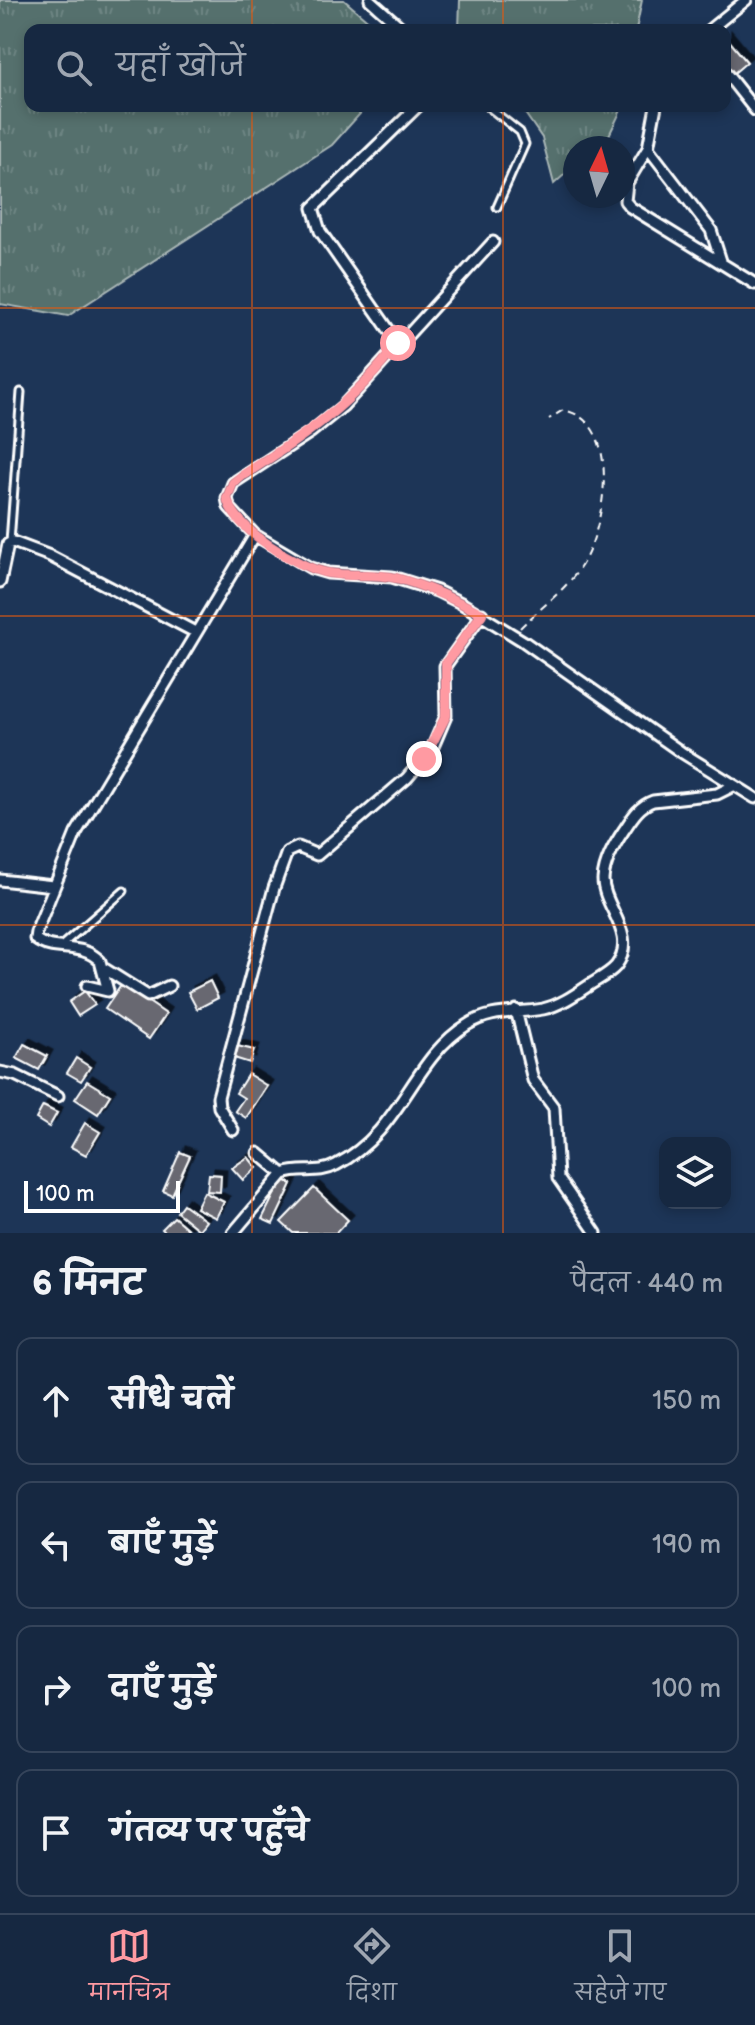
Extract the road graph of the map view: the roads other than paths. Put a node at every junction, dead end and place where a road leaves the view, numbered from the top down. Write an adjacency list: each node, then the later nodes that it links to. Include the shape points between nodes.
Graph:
1 (370, 0): 3 (street)
2 (746, 0): 4 (street)
3 (397, 24)
4 (716, 24)
5 (731, 80): 6 (street)
6 (755, 110)
7 (412, 112): 15 (street, via 313,208 320,231)
8 (495, 112): 11 (lane, via 520,132 525,144)
9 (655, 112): 10 (street)
10 (648, 148): 13 (street, via 711,230); 13 (street, via 627,183 625,201)
11 (497, 207)
12 (493, 242): 15 (street)
13 (721, 261): 14 (street)
14 (755, 284)
15 (398, 343): 17 (street, via 330,418 233,483 229,507)
16 (21, 392): 18 (lane)
17 (255, 535): 20 (street, via 311,568 413,583); 21 (street)
18 (10, 542): 19 (street); 21 (street, via 50,556)
19 (0, 582)
20 (482, 614): 22 (street); 34 (street, via 446,663 446,716 432,749 414,771 317,855 298,847 287,852 218,1097)
21 (195, 632): 25 (street, via 76,833)
22 (733, 786): 23 (street); 31 (street, via 717,794 653,801 639,809 617,841 604,877 607,898 621,922 618,963 564,1001)
23 (755, 798)
24 (0, 880): 25 (street)
25 (53, 886): 27 (street, via 35,939)
26 (124, 891): 27 (lane)
27 (61, 946): 28 (street, via 88,951)
28 (105, 969): 29 (street, via 108,991); 30 (street, via 148,996)
29 (87, 986)
30 (169, 986)
31 (516, 1010): 36 (street, via 477,1019 444,1041 384,1128 353,1154 320,1172); 38 (street, via 533,1080 554,1108 558,1178)
32 (0, 1072): 33 (street)
33 (58, 1096)
34 (233, 1130)
35 (258, 1153): 36 (street)
36 (283, 1174): 37 (street)
37 (233, 1233)
38 (596, 1233)

